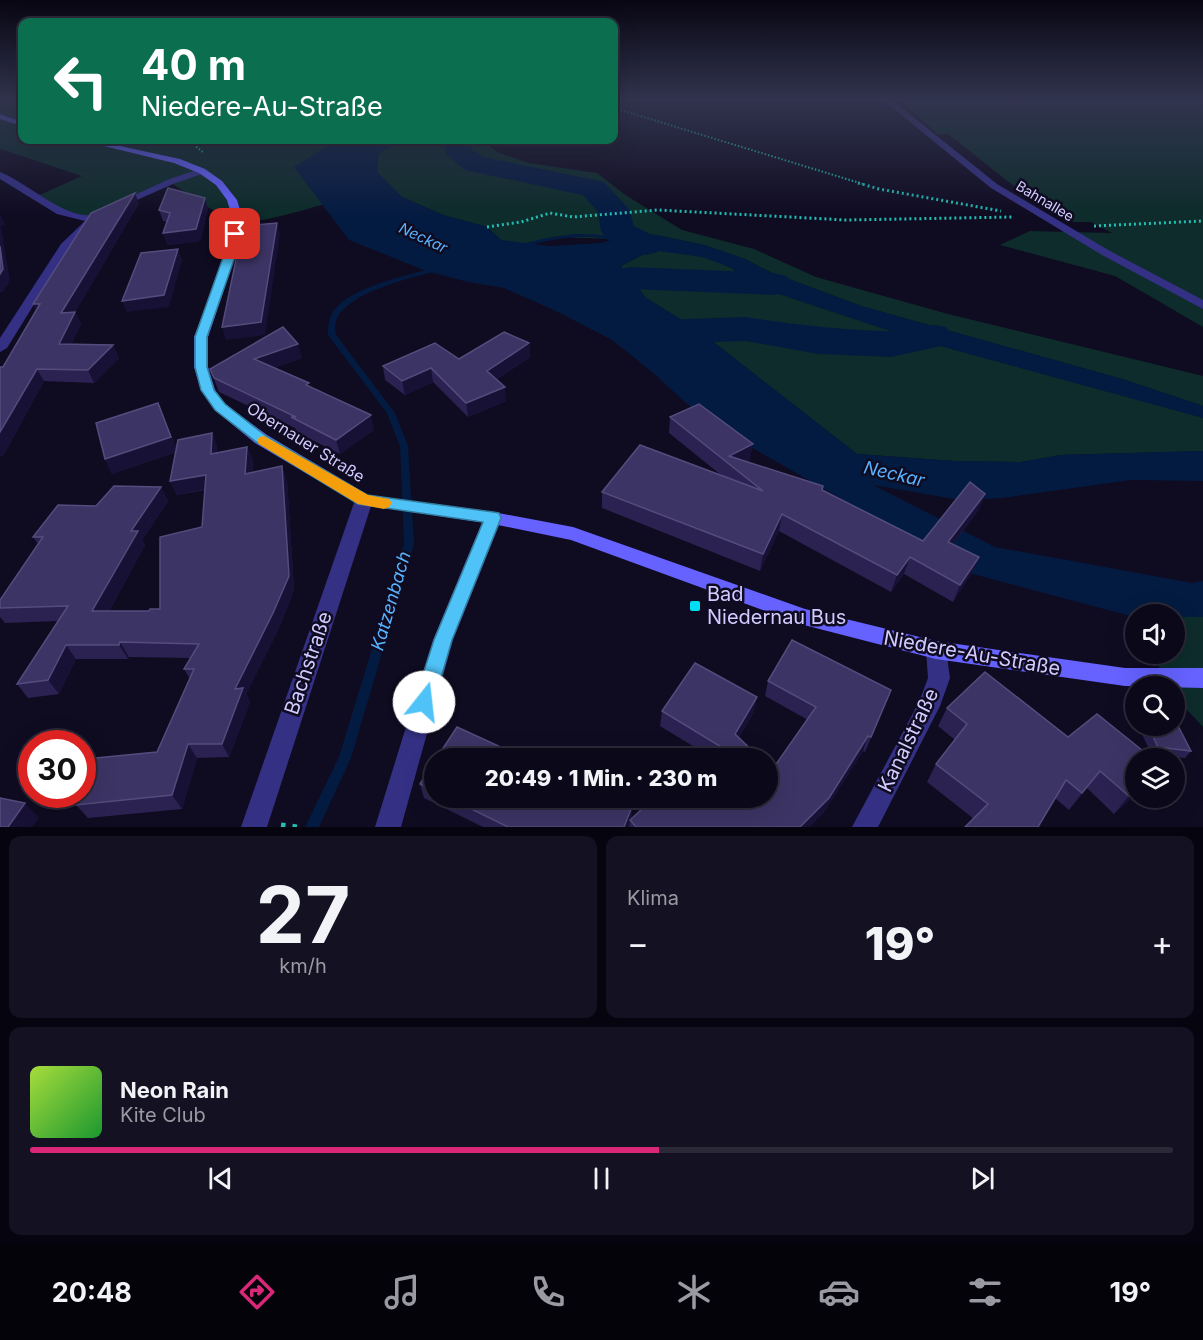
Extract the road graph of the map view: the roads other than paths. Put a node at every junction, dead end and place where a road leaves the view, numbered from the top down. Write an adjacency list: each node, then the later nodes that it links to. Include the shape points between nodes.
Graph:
1 (935, 139): 6 (street, Bahnallee, via 994,186)
2 (102, 144): 3 (main road, Obernauer Straße, via 155,155)
3 (202, 171): 5 (street, via 135,196); 8 (main road, Obernauer Straße, via 219,183 232,200 238,220 233,248 201,337 201,367 207,390 220,407 261,439)
4 (0, 175): 5 (street, via 61,212)
5 (91, 219): 7 (street, via 65,246)
6 (1203, 305)
7 (0, 348)
8 (364, 500): 9 (main road, Niedere-Au-Straße); 12 (street, Bachstraße)
9 (493, 518): 10 (main road, Niedere-Au-Straße, via 573,534 804,617); 13 (street, via 443,640)
10 (936, 650): 11 (main road, Niedere-Au-Straße, via 1125,677); 14 (street, Kanalstraße, via 939,678 929,706)
11 (1203, 678)
12 (263, 825)
13 (388, 827)
14 (865, 827)

